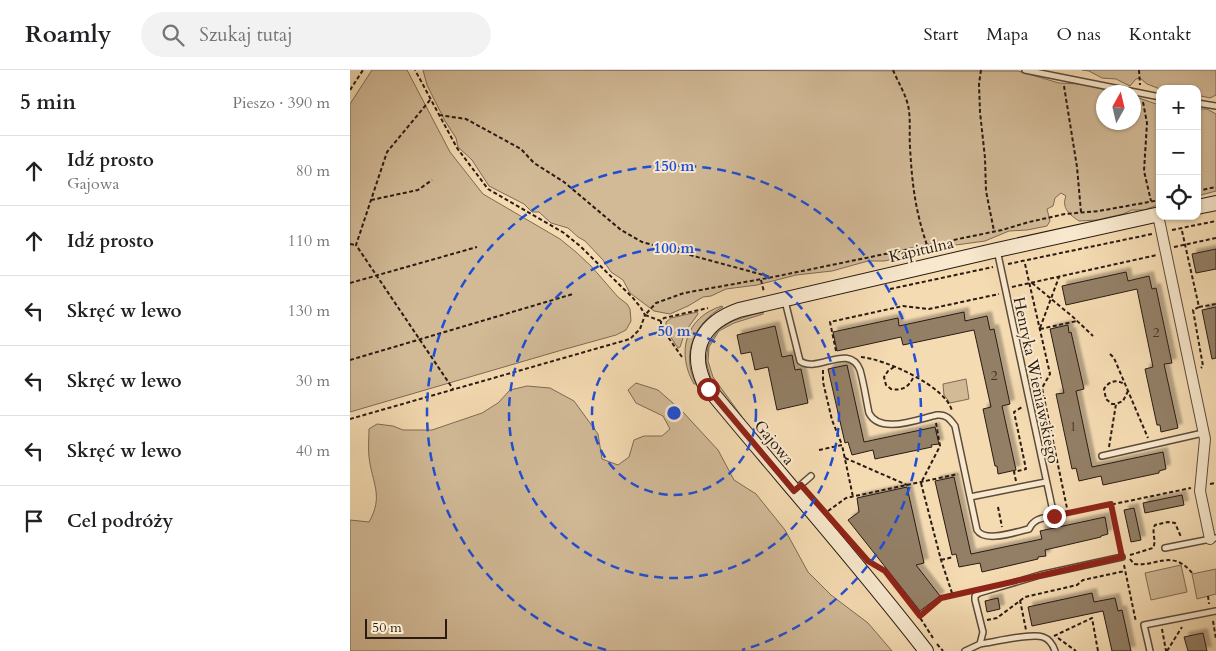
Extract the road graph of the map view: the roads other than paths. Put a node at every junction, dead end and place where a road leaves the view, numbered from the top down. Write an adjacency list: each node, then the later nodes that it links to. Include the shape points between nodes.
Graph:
1 (1025, 70): 2 (lane)
2 (1156, 95)
3 (1201, 104): 4 (lane)
4 (1216, 106)
5 (1216, 203): 6 (street)
6 (1201, 206)
7 (1156, 216): 9 (street, Kapitulna)
8 (1159, 220): 12 (street)
9 (997, 250): 10 (street, Kapitulna); 15 (lane, Henryka Wieniawskiego)
10 (785, 299): 11 (street, Kapitulna, via 728,314 712,324); 17 (lane, via 800,361 807,365 842,358 853,360 859,369 869,413 876,422 893,425 934,415 945,416 955,426)
11 (702, 339): 16 (street, Gajowa, via 698,366 704,383)
12 (1204, 434): 13 (lane); 18 (street, via 1201,486)
13 (1102, 456)
14 (811, 476): 16 (lane)
15 (1046, 482): 17 (lane); 17 (lane, Henryka Wieniawskiego, via 1054,516 1037,519 1029,529 989,537 977,530)
16 (794, 491): 23 (street, Gajowa, via 860,567)
17 (970, 497)
18 (1213, 538): 19 (lane)
19 (1165, 548)
20 (1125, 556): 22 (lane, via 979,593 975,600 983,632)
21 (1216, 611): 26 (lane, via 1144,625)
22 (980, 644): 24 (lane); 25 (lane, via 1043,637)
23 (926, 651)
24 (965, 651)
25 (1055, 651)
26 (1150, 651)

